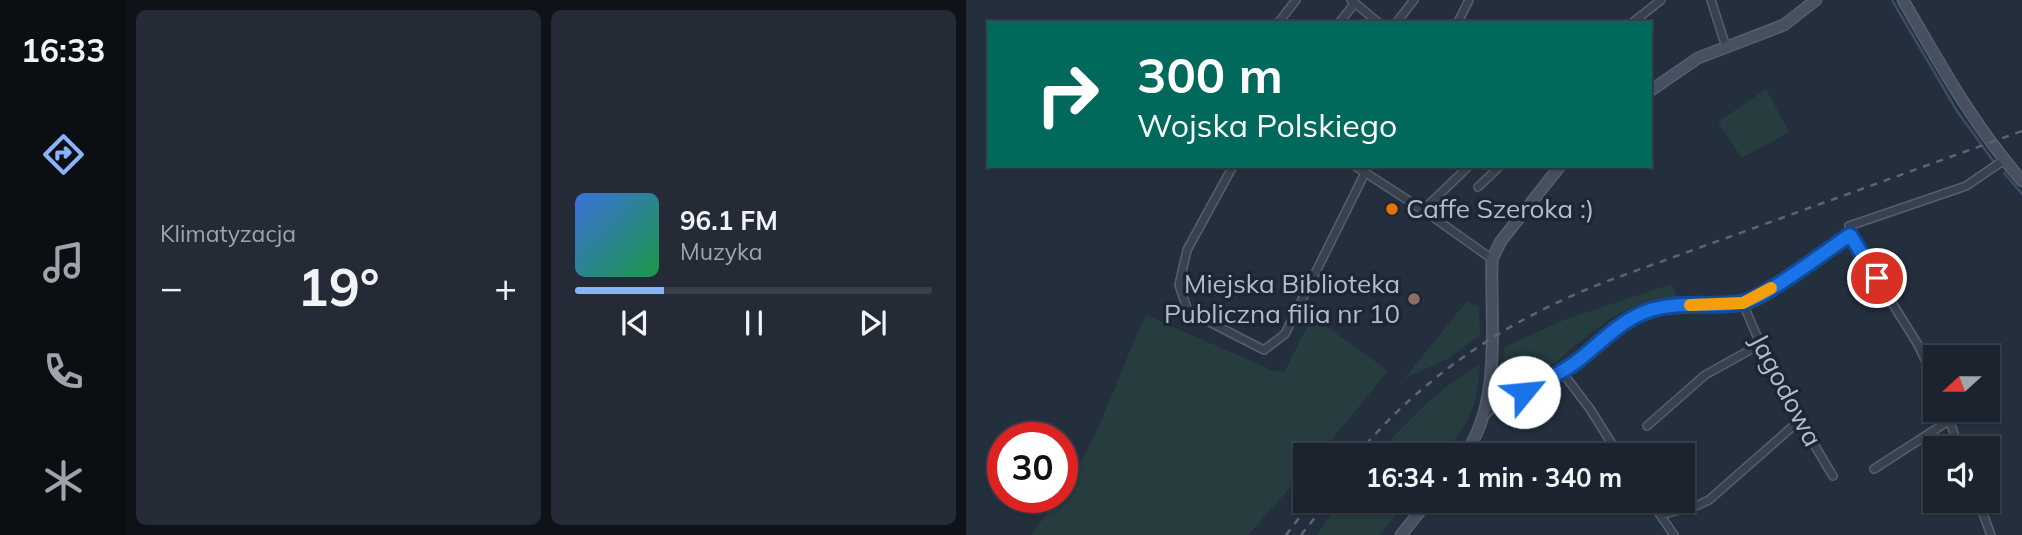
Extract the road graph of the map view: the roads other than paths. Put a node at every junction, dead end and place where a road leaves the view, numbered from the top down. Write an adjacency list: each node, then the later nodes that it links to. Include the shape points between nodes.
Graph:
1 (1296, 0): 9 (street)
2 (1414, 0): 12 (street)
3 (1469, 0): 13 (street)
4 (1661, 0): 14 (street)
5 (1711, 0): 15 (street)
6 (1816, 0): 15 (street, via 1784,25)
7 (1903, 0): 17 (street, via 1976,124)
8 (1353, 2): 10 (street); 11 (street)
9 (1280, 21)
10 (1340, 21)
11 (1377, 21)
12 (1398, 21)
13 (1459, 21)
14 (1635, 21)
15 (1726, 47): 16 (street, via 1698,58)
16 (1652, 90)
17 (2004, 160): 24 (street); 27 (street, via 1966,186 1849,226)
18 (1232, 168): 23 (street, via 1187,250 1179,285 1188,311 1264,349 1285,334)
19 (1358, 168): 23 (street)
20 (1467, 168): 26 (street)
21 (1498, 168): 25 (street)
22 (1558, 168): 28 (street)
23 (1365, 173): 26 (street)
24 (2022, 181)
25 (1478, 187)
26 (1423, 210): 28 (street)
27 (1850, 235): 29 (street); 31 (street)
28 (1492, 259): 32 (street)
29 (1743, 303): 30 (street, Jagodowa); 33 (street, via 1645,312 1618,327)
30 (1759, 345): 39 (street, Jagodowa); 41 (street, via 1705,375)
31 (1923, 355)
32 (1492, 365): 34 (street); 36 (street)
33 (1562, 372): 35 (street); 43 (street)
34 (1506, 378): 35 (street); 36 (street)
35 (1540, 383): 37 (street)
36 (1488, 389): 37 (street); 38 (street)
37 (1503, 398): 38 (street)
38 (1482, 418): 42 (street)
39 (1800, 420): 45 (street, Jagodowa); 48 (street, via 1709,500)
40 (1945, 422): 44 (street)
41 (1647, 426)
42 (1471, 443)
43 (1611, 443)
44 (1874, 469)
45 (1833, 476)
46 (1419, 513): 49 (street)
47 (1983, 513): 51 (street)
48 (1660, 515): 50 (street)
49 (1401, 535)
50 (1674, 535)
51 (1991, 535)

